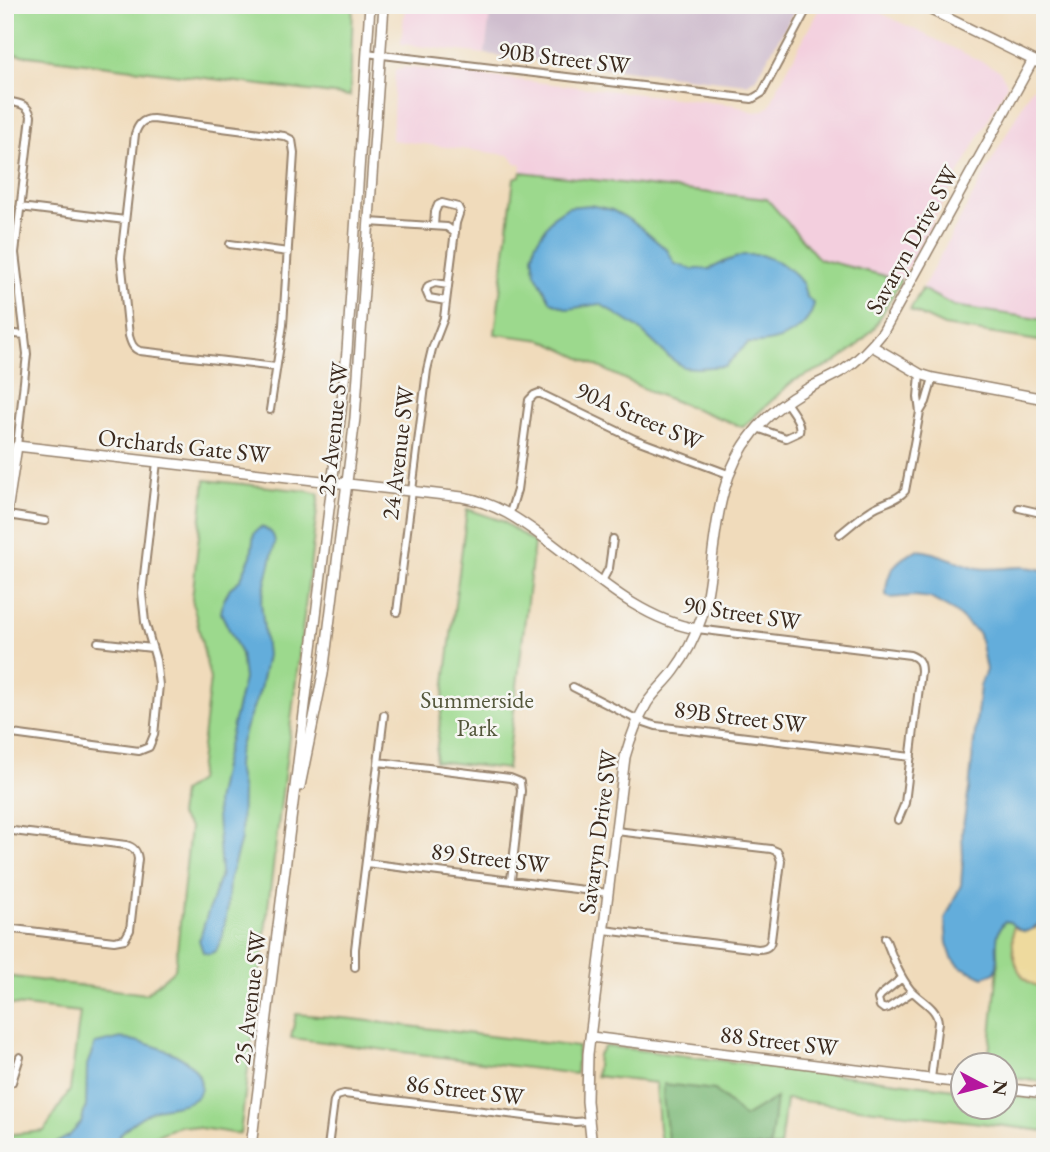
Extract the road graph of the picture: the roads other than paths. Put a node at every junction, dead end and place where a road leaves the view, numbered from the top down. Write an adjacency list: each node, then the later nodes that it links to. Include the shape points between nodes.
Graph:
1 (370, 5): 5 (street, 25 Avenue SW)
2 (384, 5): 6 (street, 25 Avenue SW)
3 (810, 5): 6 (street, 90B Street SW, via 765,88 752,99)
4 (920, 5): 7 (street)
5 (366, 53): 6 (street, 90B Street SW); 33 (street, 25 Avenue SW, via 347,351)
6 (380, 55): 12 (street, 25 Avenue SW)
7 (1033, 60): 8 (street); 21 (street, Savaryn Drive SW, via 889,323)
8 (1045, 66)
9 (5, 102): 10 (street, via 23,104 31,116)
10 (20, 207): 11 (street); 20 (street, via 15,253)
11 (125, 220): 16 (street, via 135,134 144,120 284,136 294,149); 22 (street, via 121,267 129,335 136,349)
12 (369, 222): 13 (street); 34 (street, 25 Avenue SW)
13 (434, 226): 14 (street, via 449,227); 14 (street, 24 Avenue SW, via 438,205 457,205)
14 (455, 233): 17 (street, 24 Avenue SW)
15 (230, 244): 16 (street)
16 (288, 251): 22 (street)
17 (449, 285): 18 (street, 24 Avenue SW); 18 (street, via 433,284 426,291 429,298)
18 (446, 301): 35 (street, 24 Avenue SW, via 427,370)
19 (5, 332): 20 (street)
20 (26, 335): 30 (street)
21 (872, 346): 23 (street); 26 (street, Savaryn Drive SW, via 844,370)
22 (276, 367): 27 (street)
23 (920, 374): 24 (street); 28 (street)
24 (933, 379): 25 (street); 28 (street)
25 (1045, 399)
26 (786, 402): 29 (street, Savaryn Drive SW); 29 (street, via 799,432 786,438)
27 (270, 410)
28 (920, 412): 41 (street, via 903,494 869,511)
29 (757, 428): 32 (street, Savaryn Drive SW)
30 (17, 446): 31 (street, Orchards Gate SW); 39 (street)
31 (157, 462): 33 (street, Orchards Gate SW); 47 (street, via 142,593)
32 (728, 474): 37 (street, 90A Street SW, via 634,439 539,393 529,400); 45 (street, Savaryn Drive SW)
33 (332, 482): 34 (street, Orchards Gate SW); 57 (street, 25 Avenue SW)
34 (347, 484): 35 (street, 90 Street SW); 57 (street, 25 Avenue SW, via 323,674)
35 (413, 491): 37 (street, 90 Street SW, via 472,498); 44 (street, 24 Avenue SW)
36 (1019, 508): 38 (street)
37 (510, 513): 43 (street, 90 Street SW)
38 (1045, 514)
39 (6, 520): 40 (street)
40 (46, 521)
41 (840, 534)
42 (613, 539): 43 (street, via 609,568)
43 (601, 581): 45 (street, 90 Street SW, via 646,611)
44 (397, 612)
45 (698, 629): 50 (street, Savaryn Drive SW, via 681,662); 52 (street, 90 Street SW, via 913,656 921,663 921,671)
46 (98, 642): 47 (street)
47 (152, 648): 51 (street, via 159,695 154,735 144,750)
48 (573, 687): 50 (street, 89B Street SW)
49 (384, 715): 53 (street)
50 (638, 720): 52 (street, 89B Street SW, via 656,726); 56 (street, Savaryn Drive SW, via 625,757)
51 (5, 733)
52 (911, 757): 54 (street, 90 Street SW)
53 (379, 762): 58 (street); 59 (street, via 520,782)
54 (898, 820)
55 (5, 830): 61 (street, via 126,845 136,851 138,864 125,939)
56 (616, 831): 60 (street, Savaryn Drive SW); 62 (street, via 771,849 781,861 767,948)
57 (287, 853): 75 (street, 25 Avenue SW)
58 (366, 863): 59 (street, 89 Street SW); 64 (street)
59 (511, 880): 60 (street, 89 Street SW)
60 (608, 892): 62 (street, Savaryn Drive SW)
61 (5, 928)
62 (604, 930): 67 (street, Savaryn Drive SW)
63 (885, 938): 65 (street)
64 (355, 967)
65 (902, 978): 66 (street); 66 (street, via 881,995 880,1006 888,1008)
66 (912, 992): 69 (street, via 938,1018)
67 (590, 1037): 69 (street, 88 Street SW); 74 (street, Savaryn Drive SW)
68 (20, 1057): 71 (street, via 12,1082)
69 (932, 1079): 70 (street, 88 Street SW)
70 (948, 1081)
71 (5, 1086)
72 (1018, 1090): 73 (street)
73 (1045, 1093)
74 (588, 1121): 76 (street, 86 Street SW, via 344,1094 333,1104); 77 (street, Savaryn Drive SW)
75 (251, 1147)
76 (328, 1147)
77 (592, 1147)

